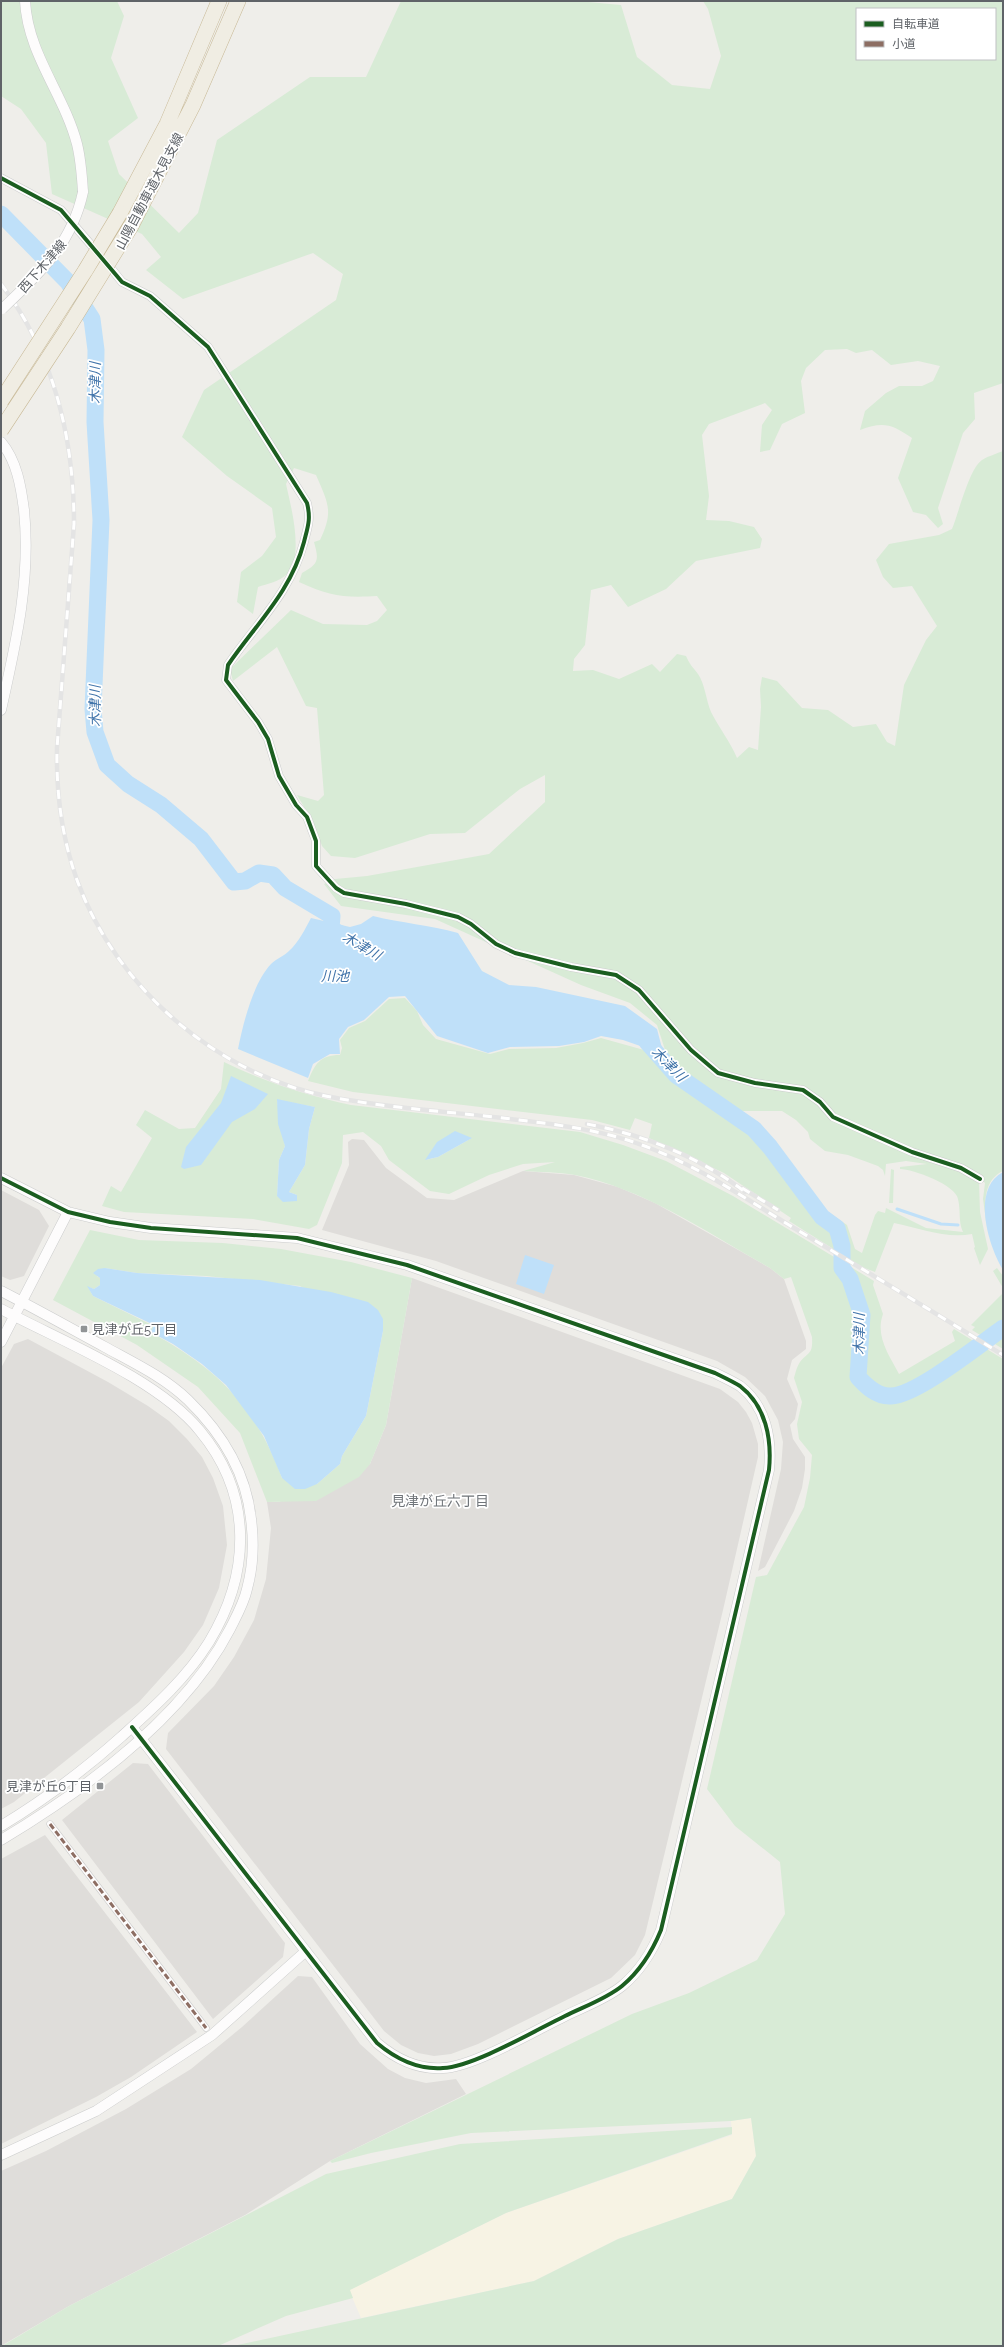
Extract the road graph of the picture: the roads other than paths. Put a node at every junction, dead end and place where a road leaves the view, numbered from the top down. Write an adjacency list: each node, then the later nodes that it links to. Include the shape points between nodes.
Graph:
1 (25, 1): 5 (street, 西下木津線, bridge, via 34,47 77,143 82,166 83,192 78,214 66,240 40,271)
2 (219, 1): 6 (highway, 山陽自動車道木見支線, bridge, via 167,124 120,213)
3 (238, 1): 7 (highway, 山陽自動車道木見支線, bridge, via 194,106 131,226)
4 (1, 178): 11 (street, via 61,210 122,282 150,296 208,347 307,503 310,518 300,557 290,581 228,665 226,680 268,739 279,776 296,805 307,816 316,841 316,866 336,888 344,893 406,904 458,917 496,944 515,953 571,967 616,974 639,990 691,1050 718,1073 755,1083 803,1090 820,1102 834,1117 912,1152 961,1168)
5 (1, 310)
6 (1, 401)
7 (1, 430)
8 (1, 442): 9 (street, via 14,464 22,490 26,561 20,628)
9 (1, 710)
10 (1, 1178): 12 (street)
11 (980, 1179)
12 (68, 1212): 14 (street); 23 (street, via 151,1228 297,1238 407,1265 715,1373 739,1386 755,1402 764,1420 770,1440 769,1470 661,1930 647,1959 621,1987 599,1999 473,2060 443,2068 410,2064 382,2047)
13 (1, 1291): 14 (street)
14 (22, 1302): 16 (street); 19 (street, via 163,1379 209,1422 229,1450 242,1476 253,1534 247,1591 218,1652 197,1680)
15 (1, 1309): 16 (street)
16 (14, 1316): 17 (street); 18 (street, via 129,1375 179,1409 200,1430 218,1456 231,1482 241,1532 234,1590 208,1643 155,1707)
17 (1, 1342)
18 (132, 1727): 19 (street); 21 (street, via 74,1777 38,1804)
19 (141, 1739): 22 (street, via 46,1813); 23 (street)
20 (50, 1824): 24 (street)
21 (1, 1826)
22 (1, 1840)
23 (306, 1951): 25 (street, via 212,2036 96,2111)
24 (206, 2028)
25 (1, 2155)

